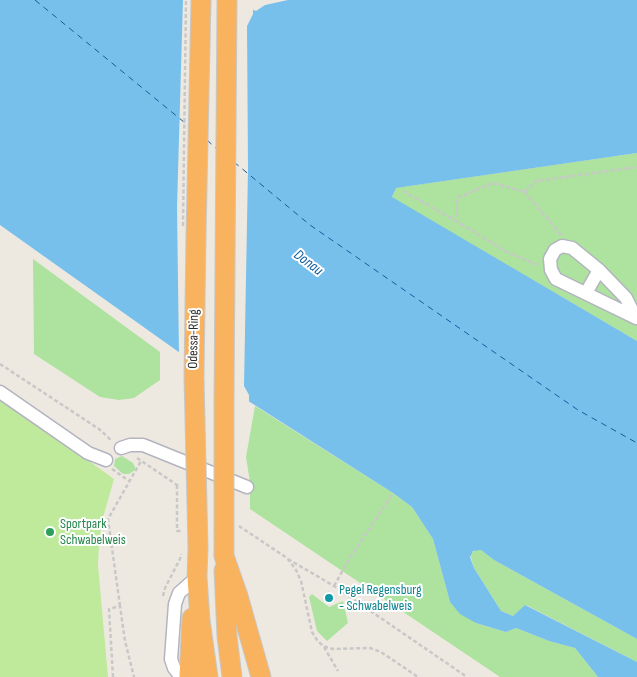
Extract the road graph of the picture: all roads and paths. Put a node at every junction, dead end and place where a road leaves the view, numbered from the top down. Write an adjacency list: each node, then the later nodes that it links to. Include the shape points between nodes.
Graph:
1 (201, 0): 23 (highway, Odessa-Ring, bridge, via 194,377)
2 (227, 0): 22 (highway, bridge)
3 (637, 167): 5 (path, via 536,181)
4 (402, 192): 6 (path)
5 (525, 192): 6 (path, via 493,183 457,198); 7 (path, via 560,234)
6 (456, 221): 8 (path, via 507,252)
7 (562, 246): 8 (lane, via 550,259); 9 (lane, via 572,248)
8 (551, 270): 10 (lane, via 556,279)
9 (599, 270): 10 (lane); 11 (lane, via 626,298)
10 (586, 293): 11 (lane)
11 (636, 318)
12 (0, 364): 14 (path, via 99,429)
13 (0, 392): 15 (lane, via 88,452)
14 (121, 448): 19 (lane, via 143,445)
15 (106, 460): 17 (path, via 112,470)
16 (141, 461): 17 (path)
17 (129, 481): 25 (path, via 108,519)
18 (177, 485): 21 (path, via 177,531)
19 (247, 487)
20 (393, 493): 24 (path)
21 (183, 532)
22 (224, 556): 33 (highway, via 223,583); 34 (highway)
23 (197, 577): 30 (lane, via 179,594 175,604 172,659); 31 (highway); 32 (highway, Odessa-Ring)
24 (334, 586): 26 (path, via 287,558 301,581 312,632); 36 (path)
25 (120, 606): 28 (path, via 109,609); 29 (path)
26 (323, 646): 27 (path); 35 (path, via 370,648)
27 (338, 671)
28 (113, 677)
29 (134, 677)
30 (181, 677)
31 (189, 677)
32 (208, 677)
33 (232, 677)
34 (261, 677)
35 (418, 677)
36 (467, 677)

